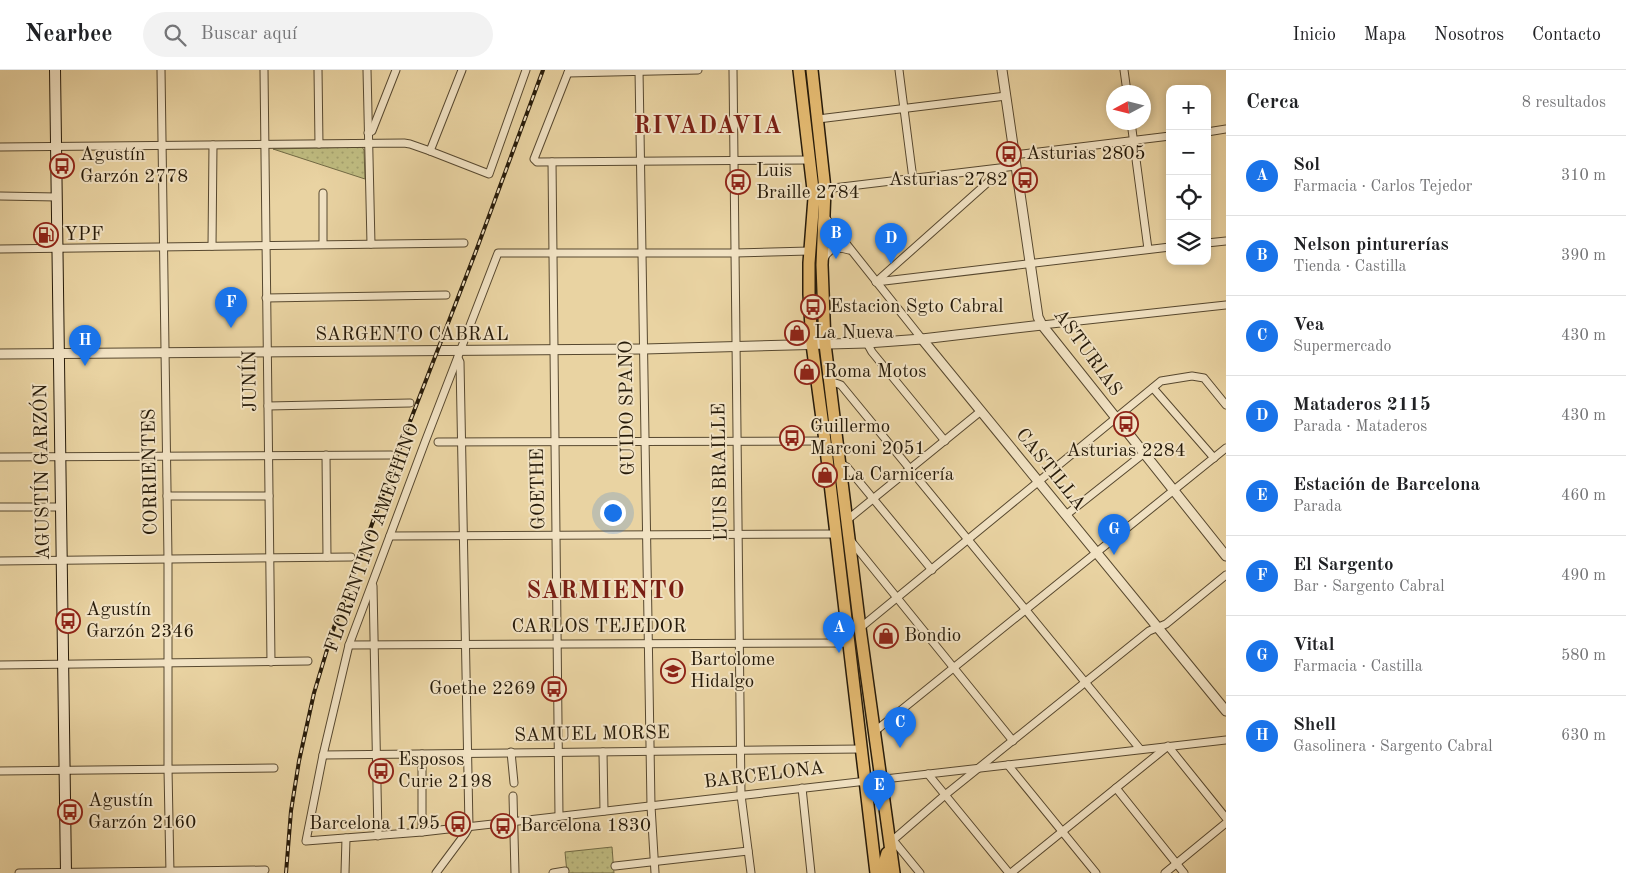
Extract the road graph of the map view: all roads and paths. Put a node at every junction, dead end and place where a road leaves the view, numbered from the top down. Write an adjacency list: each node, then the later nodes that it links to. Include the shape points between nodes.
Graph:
1 (55, 70): 34 (main road, AGUSTÍN GARZÓN)
2 (161, 70): 30 (street, CORRIENTES)
3 (264, 70): 32 (street, JUNÍN)
4 (318, 70): 28 (street)
5 (368, 70): 25 (street)
6 (396, 70): 25 (street, via 372,131)
7 (462, 70): 35 (street)
8 (526, 70): 35 (street, via 489,174)
9 (698, 70): 17 (street)
10 (733, 70): 39 (street, LUIS BRAILLE)
11 (799, 70): 37 (main road)
12 (812, 70): 21 (main road)
13 (899, 70): 20 (street)
14 (1002, 70): 19 (street, ASTURIAS)
15 (1124, 70): 18 (street)
16 (568, 71): 17 (street); 40 (street, via 534,159)
17 (639, 71): 38 (street, GUIDO SPANO)
18 (1126, 85)
19 (1006, 96): 20 (street); 36 (street, ASTURIAS)
20 (904, 108): 21 (street); 43 (street)
21 (818, 118): 44 (main road)
22 (1226, 129): 24 (street)
23 (1132, 130): 27 (street)
24 (1211, 131)
25 (368, 133): 29 (street)
26 (1166, 136): 27 (street)
27 (1133, 140): 36 (street); 60 (street)
28 (319, 144): 29 (street); 32 (street)
29 (368, 144): 35 (street, via 410,144); 53 (street)
30 (162, 145): 31 (street); 34 (street); 56 (street, CORRIENTES)
31 (213, 145): 32 (street); 55 (street)
32 (265, 145): 54 (street, JUNÍN)
33 (0, 147): 34 (street)
34 (56, 147): 47 (main road, AGUSTÍN GARZÓN)
35 (430, 151)
36 (1014, 155): 41 (street, ASTURIAS)
37 (810, 160): 39 (street); 62 (main road, via 814,198)
38 (641, 161): 39 (street); 40 (street); 64 (street, GUIDO SPANO)
39 (734, 161): 65 (street, LUIS BRAILLE)
40 (552, 162): 63 (street, GOETHE)
41 (1016, 166): 42 (street); 66 (street, ASTURIAS)
42 (1005, 168): 43 (street); 68 (street)
43 (913, 179): 44 (street)
44 (825, 189): 48 (main road)
45 (323, 193): 52 (street)
46 (0, 196): 47 (street)
47 (57, 197): 58 (main road, AGUSTÍN GARZÓN)
48 (825, 217): 61 (street, CASTILLA); 67 (main road)
49 (1226, 241): 51 (street)
50 (464, 243): 53 (street)
51 (1211, 243)
52 (323, 244): 53 (street); 54 (street)
53 (371, 244)
54 (265, 245): 55 (street); 70 (street, JUNÍN)
55 (212, 246): 56 (street)
56 (164, 247): 58 (street); 82 (street, CORRIENTES)
57 (1166, 247): 60 (street)
58 (58, 248): 59 (street); 81 (main road, AGUSTÍN GARZÓN)
59 (0, 249)
60 (1148, 249): 66 (street)
61 (850, 250): 67 (street, via 832,249); 68 (street, CASTILLA)
62 (809, 251): 65 (street); 75 (main road)
63 (553, 253): 64 (street); 79 (street, GOETHE); 84 (street, FLORENTINO AMEGHINO, via 498,254)
64 (642, 253): 65 (street); 78 (street, GUIDO SPANO)
65 (735, 253): 77 (street, LUIS BRAILLE)
66 (1030, 263): 68 (street); 72 (street, ASTURIAS)
67 (822, 265): 76 (main road)
68 (876, 282): 73 (street, CASTILLA)
69 (446, 294): 70 (street)
70 (266, 298): 80 (street, JUNÍN)
71 (1226, 305): 72 (street)
72 (1042, 325): 73 (street, SARGENTO CABRAL); 91 (street, ASTURIAS)
73 (922, 339): 74 (street, SARGENTO CABRAL); 90 (street, CASTILLA)
74 (867, 343): 76 (street, SARGENTO CABRAL); 95 (street)
75 (812, 344): 76 (street, SARGENTO CABRAL); 77 (street, SARGENTO CABRAL); 94 (main road)
76 (825, 344): 85 (main road)
77 (736, 346): 78 (street, SARGENTO CABRAL); 93 (street, LUIS BRAILLE)
78 (644, 349): 79 (street, SARGENTO CABRAL); 92 (street, GUIDO SPANO)
79 (554, 350): 84 (street, SARGENTO CABRAL); 98 (street, GOETHE)
80 (267, 352): 82 (street, SARGENTO CABRAL); 84 (street, SARGENTO CABRAL); 89 (street, JUNÍN)
81 (59, 353): 82 (street, SARGENTO CABRAL); 83 (street, SARGENTO CABRAL); 106 (main road, AGUSTÍN GARZÓN)
82 (165, 353): 103 (street, CORRIENTES)
83 (0, 354)
84 (459, 354): 97 (street); 124 (street, FLORENTINO AMEGHINO)
85 (830, 382): 108 (main road); 109 (street, via 840,385)
86 (1153, 388): 88 (street, via 1161,381 1192,376 1204,378); 91 (street); 107 (street)
87 (410, 403): 89 (street)
88 (1226, 405)
89 (268, 406): 104 (street, JUNÍN)
90 (981, 411): 95 (street); 110 (street, CASTILLA)
91 (1115, 419): 100 (street, ASTURIAS); 110 (street)
92 (645, 441): 93 (street); 98 (street); 119 (street, GUIDO SPANO)
93 (737, 441): 94 (street); 120 (street, LUIS BRAILLE)
94 (825, 441): 121 (main road)
95 (945, 441): 109 (street)
96 (438, 442): 97 (street)
97 (462, 442): 98 (street); 122 (street)
98 (555, 442): 123 (street, GOETHE)
99 (1226, 448): 107 (street)
100 (1143, 454): 111 (street, ASTURIAS); 117 (street)
101 (326, 455): 102 (street); 104 (street); 129 (street)
102 (390, 455)
103 (167, 456): 104 (street); 106 (street); 112 (street, CORRIENTES)
104 (268, 456): 113 (street, JUNÍN)
105 (0, 457): 106 (street)
106 (61, 457): 116 (main road, AGUSTÍN GARZÓN)
107 (1214, 458): 111 (street)
108 (841, 464): 114 (street); 118 (main road)
109 (909, 470): 114 (street); 126 (street)
110 (1039, 482): 117 (street, CASTILLA); 126 (street)
111 (1173, 491): 127 (street); 128 (street, ASTURIAS)
112 (167, 496): 113 (street); 132 (street, CORRIENTES)
113 (269, 496): 131 (street, JUNÍN)
114 (873, 499): 118 (street); 135 (street)
115 (0, 507): 116 (street)
116 (62, 507): 134 (main road, AGUSTÍN GARZÓN)
117 (1066, 515): 127 (street, CASTILLA)
118 (848, 520): 125 (main road)
119 (647, 534): 120 (street); 123 (street); 142 (street, GUIDO SPANO)
120 (738, 534): 121 (street); 143 (street, LUIS BRAILLE)
121 (835, 534): 144 (main road)
122 (464, 535): 123 (street); 124 (street); 147 (street)
123 (556, 535): 148 (street, GOETHE)
124 (390, 536): 137 (street, FLORENTINO AMEGHINO)
125 (850, 540): 138 (street); 141 (main road)
126 (967, 540): 135 (street); 139 (street)
127 (1097, 553): 139 (street); 140 (street, CASTILLA)
128 (1226, 556)
129 (327, 557): 130 (street); 131 (street)
130 (352, 557)
131 (270, 558): 132 (street); 150 (street, JUNÍN)
132 (168, 559): 134 (street); 151 (street, CORRIENTES)
133 (0, 561): 134 (street)
134 (62, 561): 153 (main road, AGUSTÍN GARZÓN)
135 (932, 570): 138 (street)
136 (1226, 575): 140 (street)
137 (373, 582): 145 (street, FLORENTINO AMEGHINO); 146 (street)
138 (897, 598): 141 (street); 154 (street)
139 (1026, 611): 154 (street); 155 (street)
140 (1158, 627): 155 (street, via 1149,630); 156 (street, CASTILLA)
141 (860, 628): 158 (main road)
142 (648, 643): 143 (street, CARLOS TEJEDOR); 148 (street, CARLOS TEJEDOR); 165 (street, GUIDO SPANO)
143 (739, 643): 144 (street, CARLOS TEJEDOR); 164 (street, LUIS BRAILLE)
144 (849, 643): 162 (main road)
145 (349, 644): 146 (street, CARLOS TEJEDOR); 170 (street, FLORENTINO AMEGHINO)
146 (374, 644): 147 (street, CARLOS TEJEDOR); 171 (street)
147 (465, 644): 148 (street, CARLOS TEJEDOR); 168 (street)
148 (557, 644): 169 (street, GOETHE)
149 (308, 661): 150 (street)
150 (271, 662): 151 (street)
151 (169, 663): 153 (street); 176 (street, CORRIENTES)
152 (0, 665): 153 (street)
153 (64, 665): 177 (main road, AGUSTÍN GARZÓN)
154 (954, 669): 158 (street); 160 (street)
155 (1085, 682): 160 (street); 163 (street)
156 (1222, 699): 157 (street, CASTILLA)
157 (1226, 711)
158 (874, 732): 180 (main road)
159 (1226, 740): 161 (street, BARCELONA)
160 (1013, 741): 175 (street)
161 (1168, 746): 163 (street, BARCELONA); 184 (street); 191 (street)
162 (862, 749): 164 (street, SAMUEL MORSE); 181 (main road)
163 (1140, 749): 173 (street, BARCELONA)
164 (741, 750): 165 (street, SAMUEL MORSE); 185 (street, LUIS BRAILLE)
165 (650, 751): 167 (street, SAMUEL MORSE); 188 (street, GUIDO SPANO)
166 (511, 752): 168 (street, SAMUEL MORSE); 169 (street, SAMUEL MORSE); 182 (street)
167 (603, 752): 169 (street, SAMUEL MORSE); 189 (street)
168 (467, 753): 172 (street, SAMUEL MORSE); 194 (street)
169 (558, 753): 190 (street, GOETHE)
170 (323, 754): 171 (street, SAMUEL MORSE); 199 (street, FLORENTINO AMEGHINO)
171 (376, 754): 172 (street, SAMUEL MORSE); 197 (street)
172 (422, 754): 196 (street)
173 (1008, 764): 175 (street, BARCELONA); 195 (street)
174 (274, 768): 176 (street)
175 (979, 768): 179 (street, BARCELONA); 186 (street)
176 (168, 769): 177 (street); 206 (street, CORRIENTES)
177 (65, 770): 178 (street); 209 (main road, AGUSTÍN GARZÓN)
178 (0, 771)
179 (928, 774): 180 (street, BARCELONA); 186 (street)
180 (881, 779): 181 (street, BARCELONA); 200 (main road)
181 (865, 781): 183 (street, BARCELONA); 217 (main road)
182 (514, 783)
183 (802, 788): 185 (street, BARCELONA); 216 (street)
184 (1116, 788): 195 (street); 203 (street)
185 (741, 795): 188 (street, BARCELONA); 201 (street, LUIS BRAILLE)
186 (945, 795): 200 (street); 221 (street)
187 (513, 796): 192 (street)
188 (651, 806): 189 (street, BARCELONA); 202 (street, GUIDO SPANO)
189 (604, 811): 190 (street, BARCELONA)
190 (559, 816): 192 (street, BARCELONA)
191 (1226, 818)
192 (513, 822): 194 (street, BARCELONA); 212 (street)
193 (1226, 822): 203 (street)
194 (469, 827): 196 (street, BARCELONA); 211 (street)
195 (1062, 831): 221 (street); 222 (street)
196 (422, 832): 197 (street, BARCELONA)
197 (378, 836): 198 (street, BARCELONA)
198 (346, 838): 199 (street, BARCELONA); 210 (street)
199 (306, 841)
200 (890, 842): 218 (main road, via 885,860); 219 (main road); 220 (street)
201 (748, 851): 202 (street); 215 (street, LUIS BRAILLE)
202 (654, 862): 204 (street); 214 (street, GUIDO SPANO)
203 (1176, 864): 223 (street); 224 (street)
204 (615, 866)
205 (264, 870): 206 (street)
206 (170, 872): 209 (street)
207 (565, 872): 213 (street)
208 (19, 873): 209 (street)
209 (66, 873)
210 (345, 873)
211 (436, 873)
212 (516, 873)
213 (553, 873)
214 (655, 873)
215 (751, 873)
216 (811, 873)
217 (876, 873)
218 (886, 873)
219 (894, 873)
220 (920, 873)
221 (1010, 873)
222 (1096, 873)
223 (1165, 873)
224 (1184, 873)

